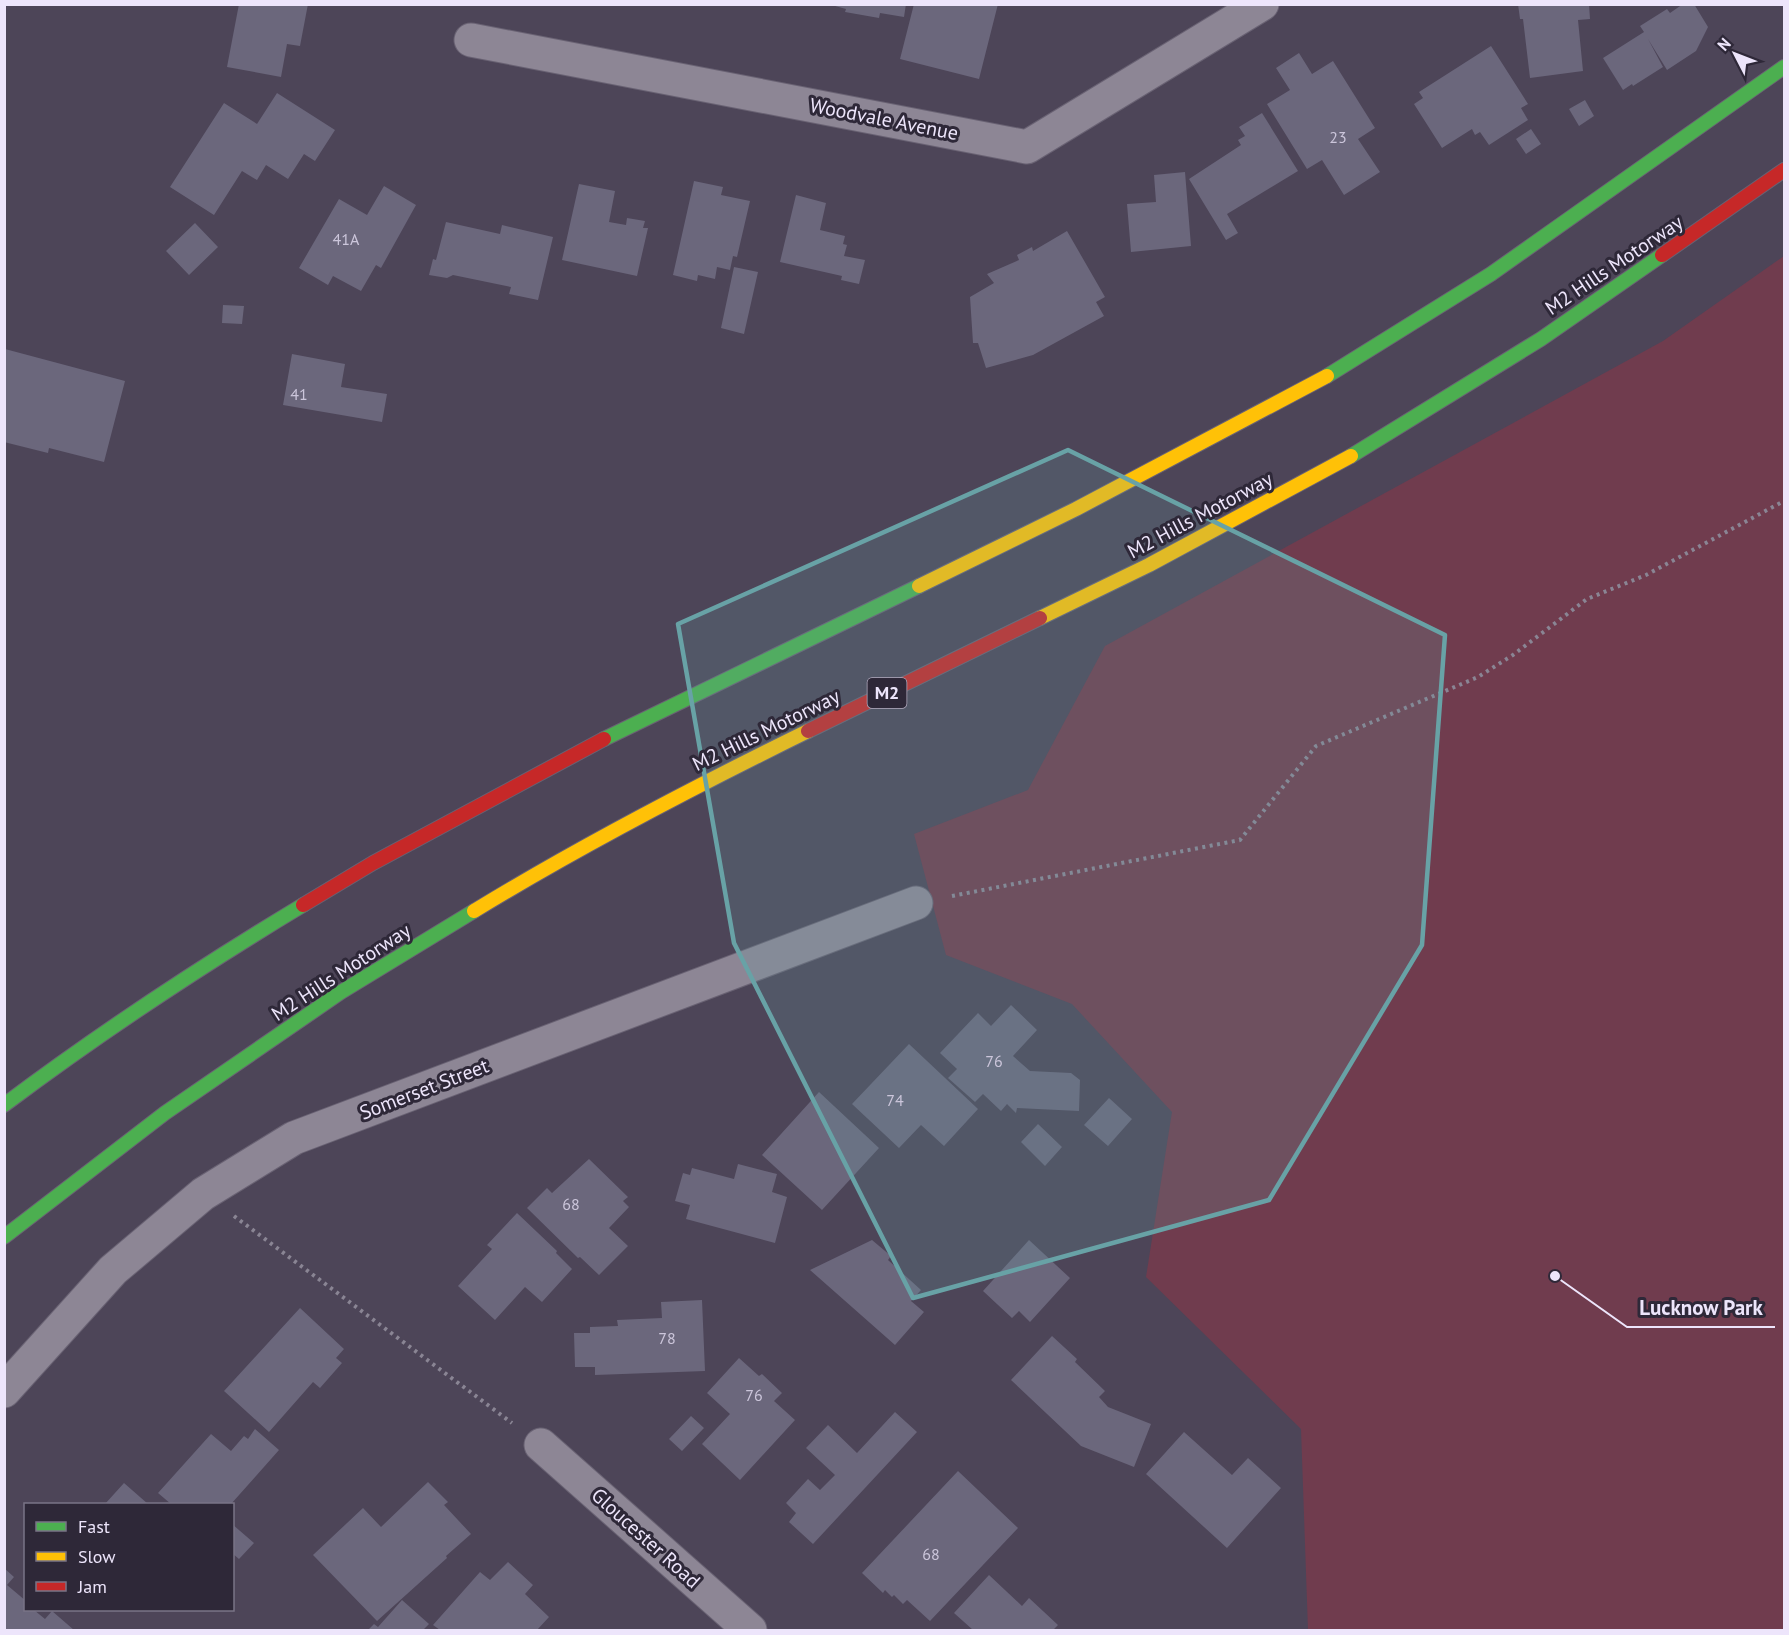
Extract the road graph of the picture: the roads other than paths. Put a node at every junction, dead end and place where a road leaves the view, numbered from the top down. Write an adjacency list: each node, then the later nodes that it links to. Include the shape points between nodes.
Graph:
1 (1262, 4): 2 (street, Woodvale Avenue, via 1027,147)
2 (471, 40)
3 (1785, 67): 6 (highway, via 1491,274 1315,383 1076,509 601,741 373,863 212,960)
4 (1785, 170): 7 (highway, M2 Hills Motorway / M2, via 1541,339 1358,452 1149,566 693,787 516,885 272,1039 165,1113)
5 (915, 903): 8 (street, Somerset Street, via 294,1138 203,1194 113,1270)
6 (4, 1105)
7 (4, 1237)
8 (4, 1391)
9 (541, 1445): 10 (street, Gloucester Road)
10 (750, 1630)

